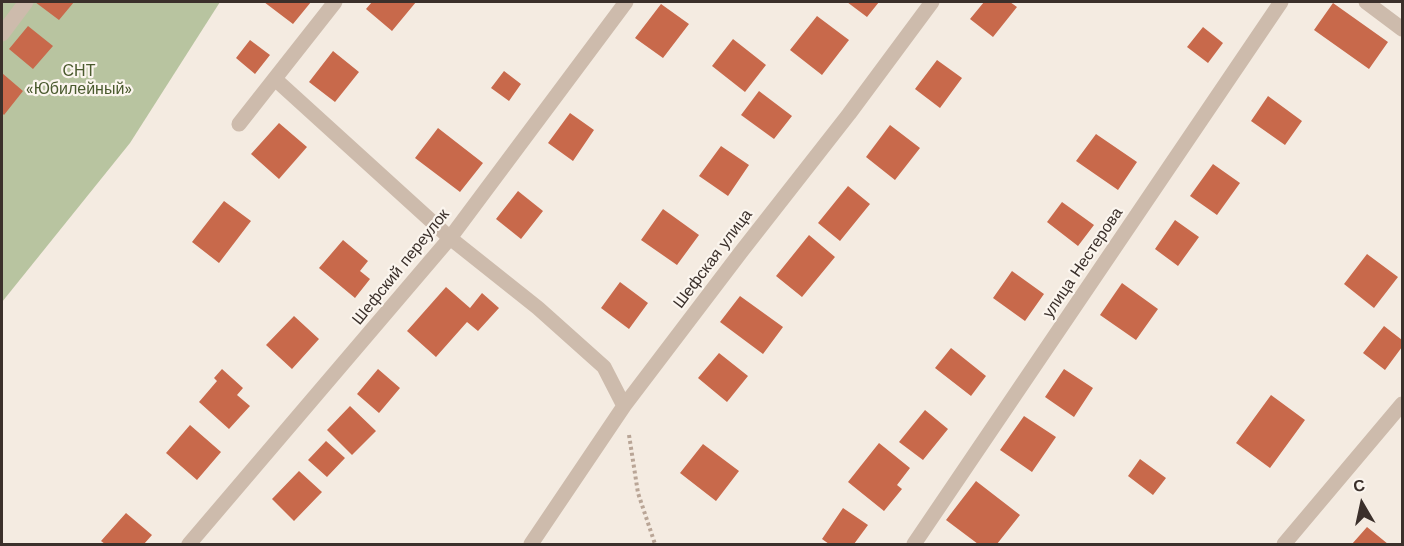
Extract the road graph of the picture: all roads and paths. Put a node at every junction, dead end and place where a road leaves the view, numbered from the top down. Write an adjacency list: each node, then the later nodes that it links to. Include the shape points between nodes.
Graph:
1 (26, 2): 8 (street)
2 (335, 2): 9 (street)
3 (627, 2): 11 (street, Шефский переулок)
4 (932, 2): 13 (street, Шефская улица)
5 (1281, 2): 17 (street, улица Нестерова)
6 (1366, 2): 7 (street)
7 (1402, 29)
8 (2, 34)
9 (275, 79): 10 (street); 11 (street)
10 (239, 124)
11 (450, 238): 13 (street, via 604,367); 14 (street, Шефский переулок)
12 (1402, 405): 18 (street)
13 (624, 406): 15 (street, Шефская улица); 16 (path, via 638,493)
14 (189, 544)
15 (531, 544)
16 (655, 544)
17 (914, 544)
18 (1284, 544)

